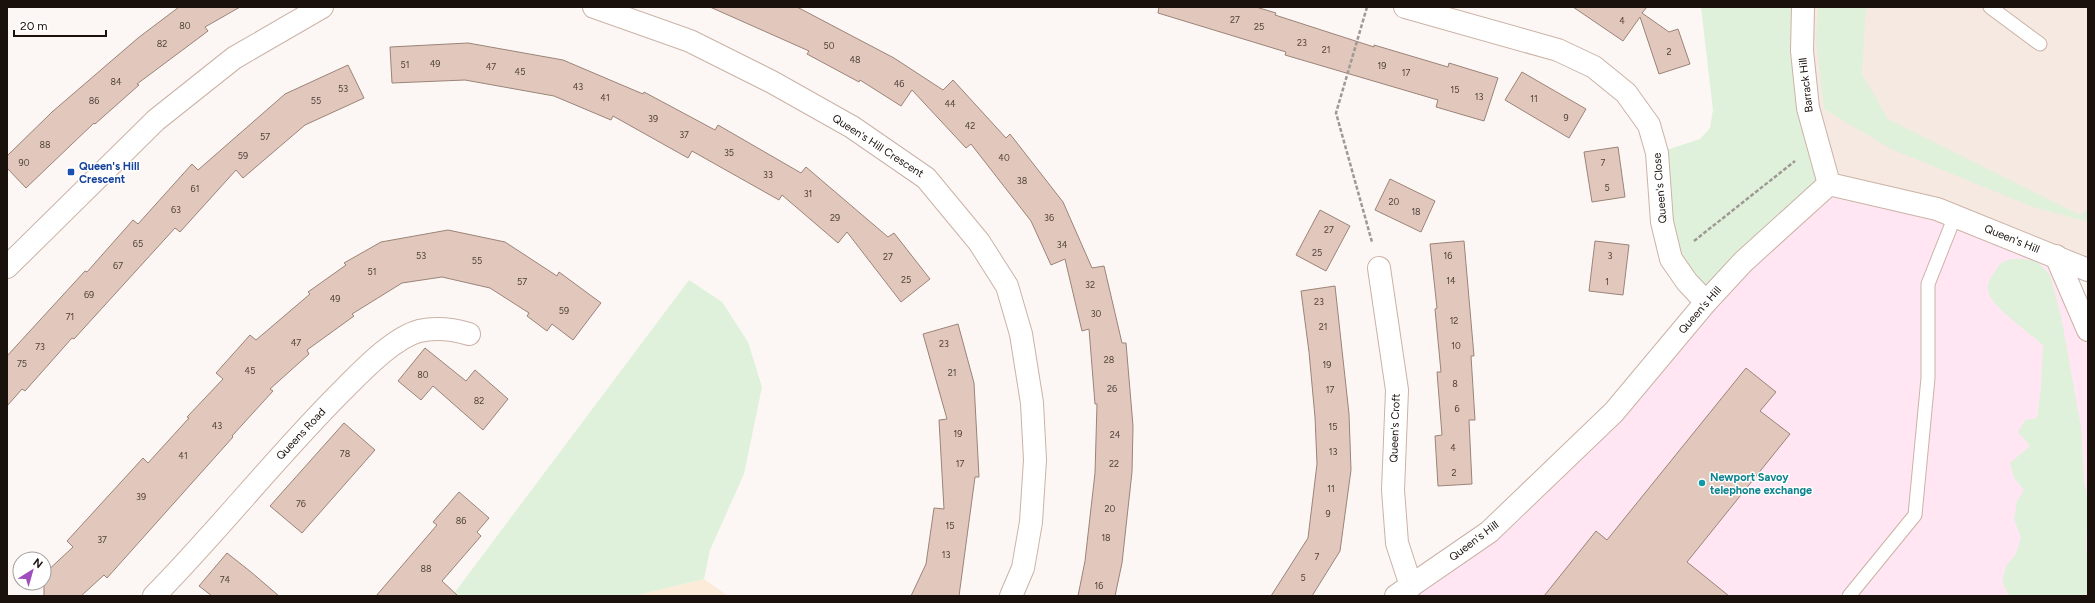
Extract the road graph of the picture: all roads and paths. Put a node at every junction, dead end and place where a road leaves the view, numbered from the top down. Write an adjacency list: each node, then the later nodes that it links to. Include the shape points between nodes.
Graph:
1 (322, 7): 13 (street, via 234,58 156,120)
2 (594, 7): 21 (street, Queen's Hill Crescent, via 690,41 772,82 852,127 926,178 979,242 1007,286 1021,334 1032,403 1035,460 1031,522 1022,568)
3 (1367, 7): 14 (path, via 1336,113)
4 (1405, 7): 12 (street, Queen's Close, via 1558,50 1594,67 1626,93 1649,125 1658,152 1662,222)
5 (1803, 7): 8 (street, Barrack Hill, via 1802,51 1808,108)
6 (1990, 7): 7 (lane)
7 (2040, 44)
8 (1818, 143): 9 (street, Barrack Hill); 12 (path)
9 (1829, 184): 10 (street, Queen's Hill, via 1937,209); 16 (street, Queen's Hill, via 1743,262)
10 (1955, 216): 11 (street, Queen's Hill); 22 (lane, via 1928,284 1928,378 1915,515)
11 (2056, 256): 15 (street, Queen's Hill); 17 (street)
12 (1671, 259): 16 (street, Queen's Close, via 1687,282)
13 (7, 267)
14 (1379, 268): 19 (street, Queen's Croft, via 1397,390 1393,490)
15 (2088, 270)
16 (1706, 302): 19 (street, Queen's Hill, via 1614,412 1489,532)
17 (2088, 330)
18 (469, 334): 20 (street, Queens Road, via 447,328 418,332 397,342 366,368 314,419)
19 (1403, 591)
20 (162, 594)
21 (1010, 596)
22 (1849, 596)

